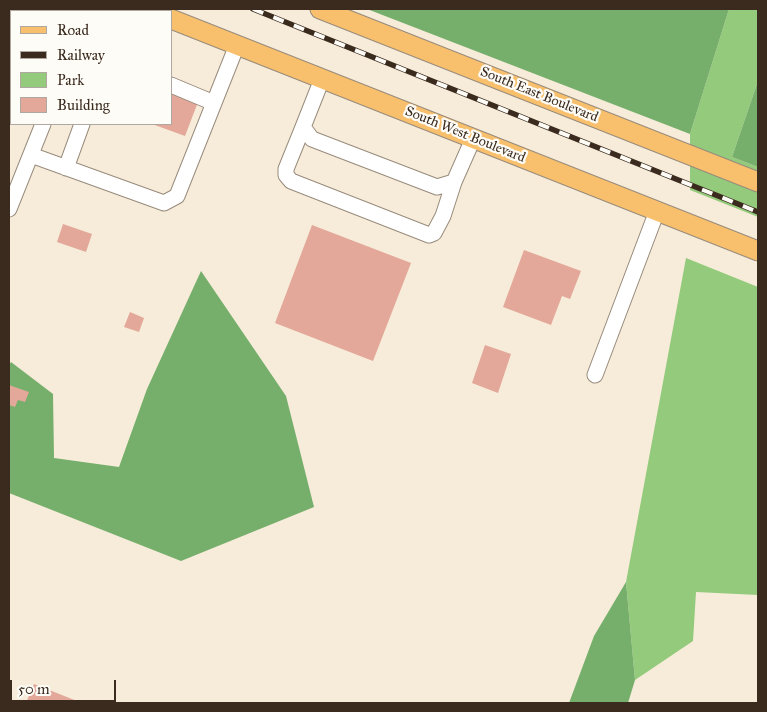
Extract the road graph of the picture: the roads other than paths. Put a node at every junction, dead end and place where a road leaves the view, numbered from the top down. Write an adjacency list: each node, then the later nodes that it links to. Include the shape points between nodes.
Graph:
1 (320, 9): 14 (main road, South East Boulevard)
2 (172, 19): 3 (main road, South West Boulevard)
3 (237, 45): 4 (main road, South West Boulevard); 6 (street)
4 (322, 79): 9 (street); 10 (main road, South West Boulevard)
5 (172, 85): 6 (street)
6 (214, 103): 12 (street, via 177,196 164,203)
7 (43, 125): 11 (street)
8 (82, 125): 12 (street)
9 (303, 127): 13 (street, via 312,139 438,188); 13 (street, via 286,169 291,181 430,235 442,216)
10 (473, 138): 13 (street); 16 (main road, South West Boulevard)
11 (30, 155): 12 (street); 15 (street)
12 (66, 168)
13 (454, 182)
14 (758, 182)
15 (9, 210)
16 (657, 211): 17 (main road, South West Boulevard); 18 (street)
17 (758, 251)
18 (595, 376)

